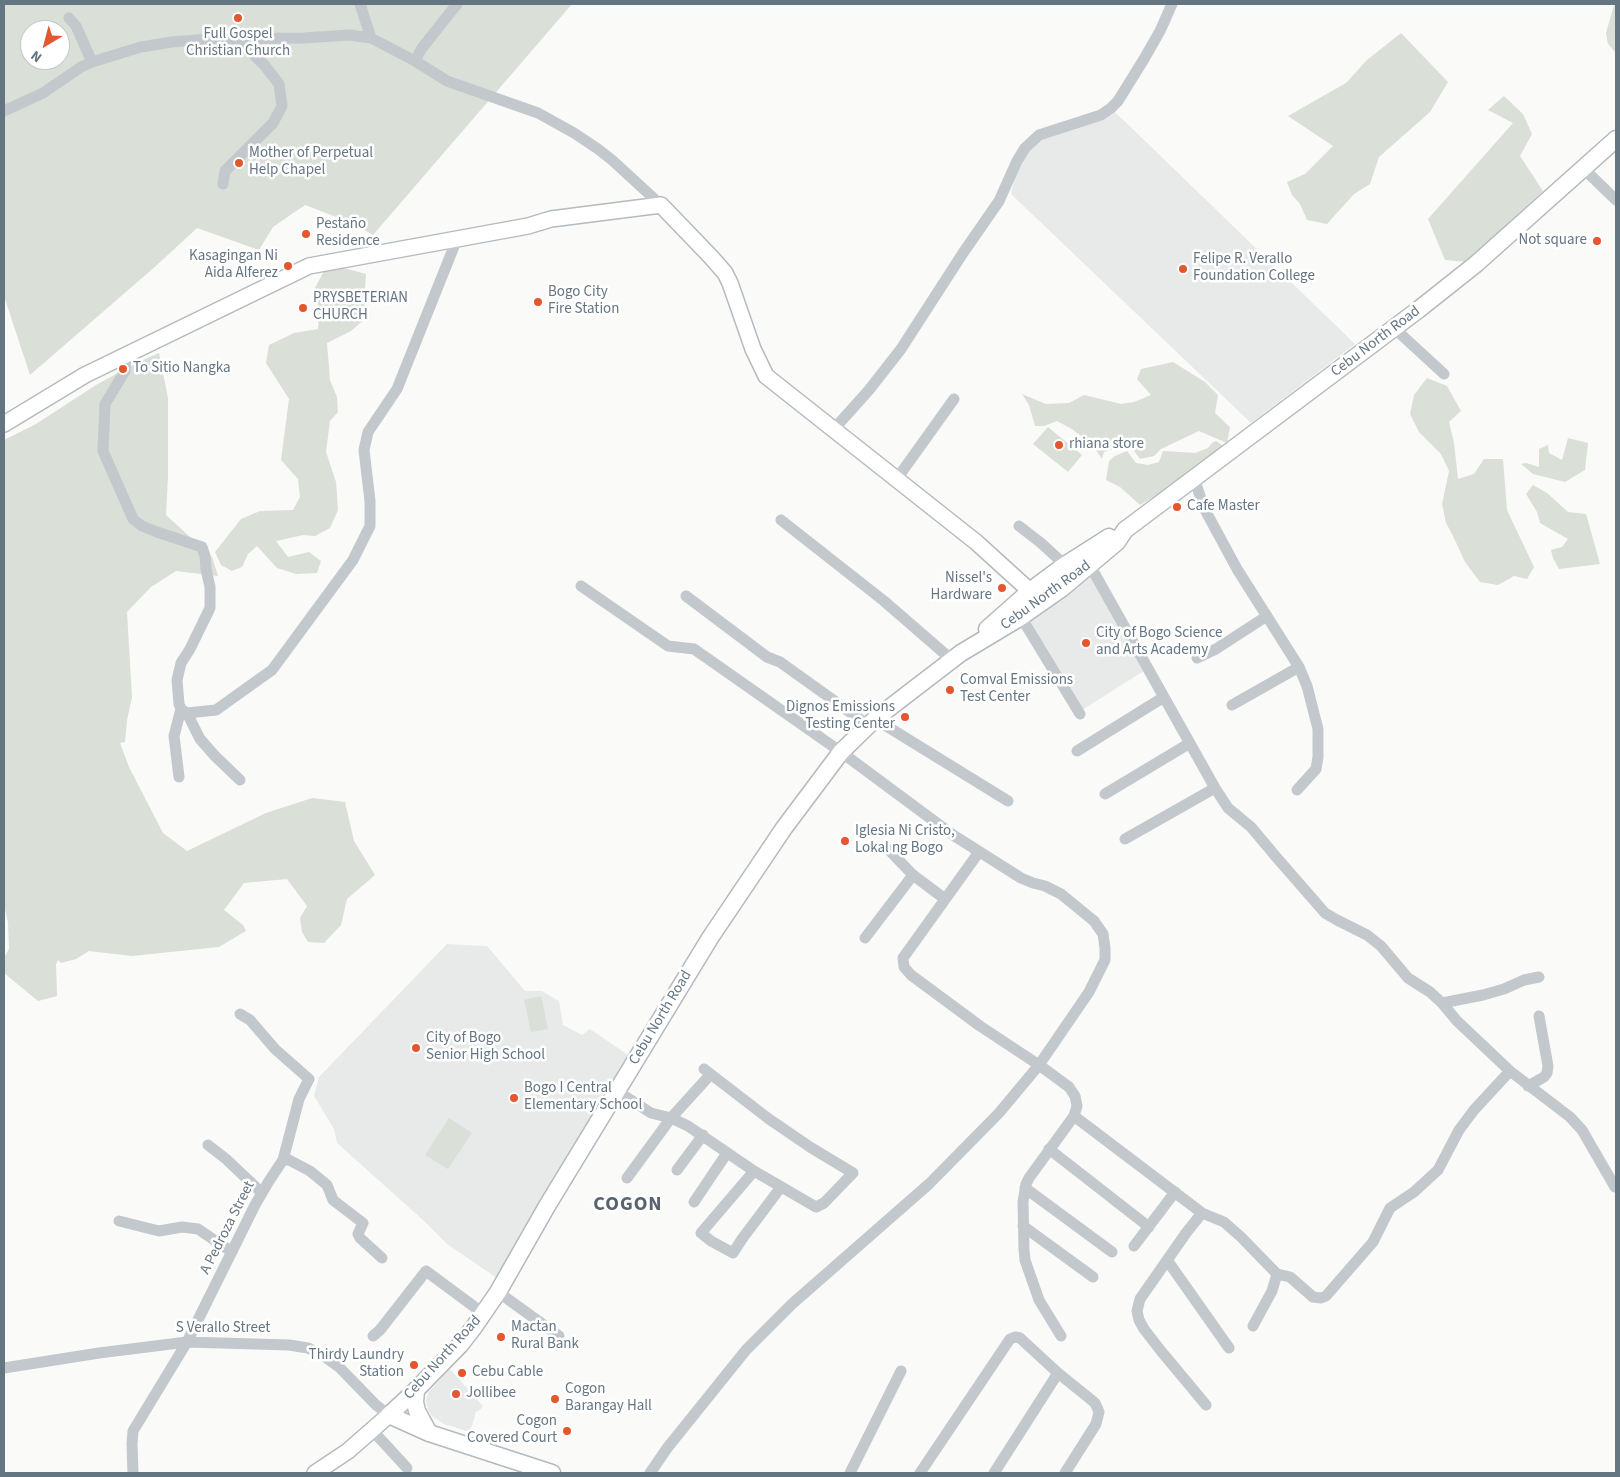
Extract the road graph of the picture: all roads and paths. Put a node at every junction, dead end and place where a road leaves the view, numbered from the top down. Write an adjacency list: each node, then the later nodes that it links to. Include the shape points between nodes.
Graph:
1 (360, 4): 5 (street)
2 (458, 4): 7 (street)
3 (1172, 4): 21 (street, via 1144,59 1111,108 1038,135 1025,148 999,201 901,349)
4 (69, 18): 8 (street)
5 (371, 38): 6 (street, via 350,35); 7 (street)
6 (238, 39): 8 (street, via 172,42 141,47); 12 (street, via 266,66 279,84 282,106 273,123 225,171)
7 (415, 61): 14 (street, via 446,81 538,113 574,133 612,160)
8 (92, 62): 9 (street)
9 (4, 111)
10 (1616, 140): 11 (highway, Cebu North Road)
11 (1584, 169): 13 (street); 16 (highway, Cebu North Road, via 1476,264)
12 (223, 184)
13 (1616, 200)
14 (661, 205): 15 (main road, via 551,219); 21 (main road, via 725,273 766,376)
15 (457, 239): 17 (main road, via 309,266); 39 (street, via 398,389 368,432 364,450 370,526 353,560 272,670 216,710)
16 (1394, 328): 18 (street); 22 (highway, Cebu North Road)
17 (127, 354): 20 (main road, via 85,375); 39 (street, via 122,383 109,405 105,404 103,451 133,519 142,526 202,547 210,587 210,608 181,662 177,680 179,704)
18 (1444, 374)
19 (954, 399): 23 (street)
20 (4, 424)
21 (834, 430): 23 (main road)
22 (1194, 478): 26 (highway, Cebu North Road, via 1125,530 1112,535); 32 (street, via 1204,508)
23 (896, 480): 31 (main road, via 976,542)
24 (781, 520): 34 (street)
25 (1020, 526): 27 (street)
26 (1086, 560): 27 (highway, Cebu North Road); 29 (highway, Cebu North Road); 37 (street)
27 (1065, 565): 29 (highway, Cebu North Road)
28 (581, 586): 44 (street, via 668,646 694,649)
29 (1050, 586): 31 (highway, Cebu North Road)
30 (686, 596): 41 (street, via 766,657 780,662)
31 (1035, 598): 33 (highway, Cebu North Road); 34 (highway, Cebu North Road)
32 (1266, 616): 35 (street, via 1216,650); 36 (street)
33 (1021, 617): 34 (highway, Cebu North Road); 40 (street)
34 (957, 656): 41 (highway, Cebu North Road)
35 (1197, 658)
36 (1299, 667): 38 (street); 48 (street, via 1318,729 1318,757 1316,769)
37 (1164, 697): 42 (street); 43 (street)
38 (1232, 705)
39 (184, 711): 45 (street, via 174,736); 46 (street, via 200,738)
40 (1080, 714)
41 (872, 722): 44 (highway, Cebu North Road); 50 (street)
42 (1190, 743): 47 (street); 49 (street)
43 (1077, 751)
44 (841, 752): 53 (street); 64 (highway, Cebu North Road, via 784,828 710,938)
45 (179, 777)
46 (240, 780)
47 (1215, 788): 51 (street); 58 (street, via 1228,808 1251,827 1326,913 1368,935 1408,978)
48 (1297, 790)
49 (1105, 794)
50 (1008, 801)
51 (1125, 839)
52 (888, 849): 54 (street)
53 (979, 852): 55 (street); 61 (street, via 1021,878 1061,894 1094,921 1103,934 1105,960 1099,975)
54 (913, 876): 55 (street); 56 (street)
55 (945, 899): 61 (street, via 903,958 904,967 910,975 980,1026)
56 (865, 938)
57 (1539, 977): 58 (street, via 1483,995)
58 (1442, 1003): 62 (street)
59 (240, 1014): 71 (street, A Pedroza Street, via 309,1079 299,1099)
60 (1539, 1016): 63 (street, via 1547,1073)
61 (1039, 1065): 65 (street, via 1069,1087 1077,1106); 112 (street, via 999,1113 929,1184 792,1304 746,1350)
62 (1510, 1071): 63 (street); 90 (street, via 1459,1130 1438,1170 1390,1208 1373,1242 1326,1296 1313,1297 1290,1277)
63 (1528, 1086): 76 (street, via 1582,1130)
64 (617, 1091): 66 (street, via 652,1113); 92 (highway, Cebu North Road)
65 (1074, 1116): 69 (street); 78 (street)
66 (671, 1118): 67 (street); 74 (street); 75 (street, via 707,1072 777,1124 853,1173 816,1207)
67 (703, 1135): 70 (street); 72 (street)
68 (208, 1145): 79 (street)
69 (1049, 1150): 77 (street, via 1029,1178); 84 (street)
70 (727, 1153): 73 (street); 80 (street)
71 (283, 1160): 79 (street, A Pedroza Street); 88 (street, via 310,1171 327,1185 333,1200 363,1223 358,1234 360,1238)
72 (677, 1170)
73 (754, 1171): 75 (street); 75 (street, via 702,1233 711,1241 734,1253)
74 (627, 1178)
75 (781, 1187)
76 (1615, 1187)
77 (1026, 1188): 83 (street); 87 (street)
78 (1175, 1192): 81 (street); 84 (street)
79 (262, 1193): 86 (street, A Pedroza Street)
80 (694, 1202)
81 (1202, 1213): 89 (street); 90 (street, via 1224,1222)
82 (119, 1221): 86 (street, via 158,1231 182,1227 198,1229)
83 (1023, 1226): 91 (street); 97 (street, via 1025,1260 1039,1300)
84 (1148, 1227): 85 (street)
85 (1134, 1246)
86 (232, 1252): 98 (street, A Pedroza Street)
87 (1112, 1252)
88 (382, 1258)
89 (1168, 1260): 99 (street); 104 (street, via 1140,1299 1139,1320)
90 (1277, 1274): 94 (street, via 1272,1291)
91 (1092, 1277)
92 (498, 1292): 93 (highway, Cebu North Road); 96 (street)
93 (484, 1314): 95 (street, via 426,1271); 103 (highway, Cebu North Road)
94 (1253, 1326)
95 (373, 1336)
96 (559, 1336)
97 (1061, 1336)
98 (187, 1342): 100 (street, S Verallo Street); 105 (street, S Verallo Street, via 308,1348 339,1367); 109 (street, A Pedroza Street, via 133,1431)
99 (1229, 1348)
100 (4, 1368)
101 (902, 1371): 113 (street)
102 (1058, 1373): 114 (street, via 1020,1338 1010,1339); 115 (street); 116 (street, via 1090,1398 1099,1412 1096,1424)
103 (416, 1390): 105 (highway, Cebu North Road); 107 (highway, via 417,1412)
104 (1206, 1405)
105 (389, 1415): 106 (main road); 107 (highway, Cebu North Road)
106 (372, 1430): 108 (street); 110 (main road)
107 (429, 1433): 111 (highway, Cebu North Road)
108 (408, 1468)
109 (133, 1473)
110 (315, 1473)
111 (552, 1473)
112 (650, 1473)
113 (850, 1473)
114 (920, 1473)
115 (994, 1473)
116 (1065, 1473)

